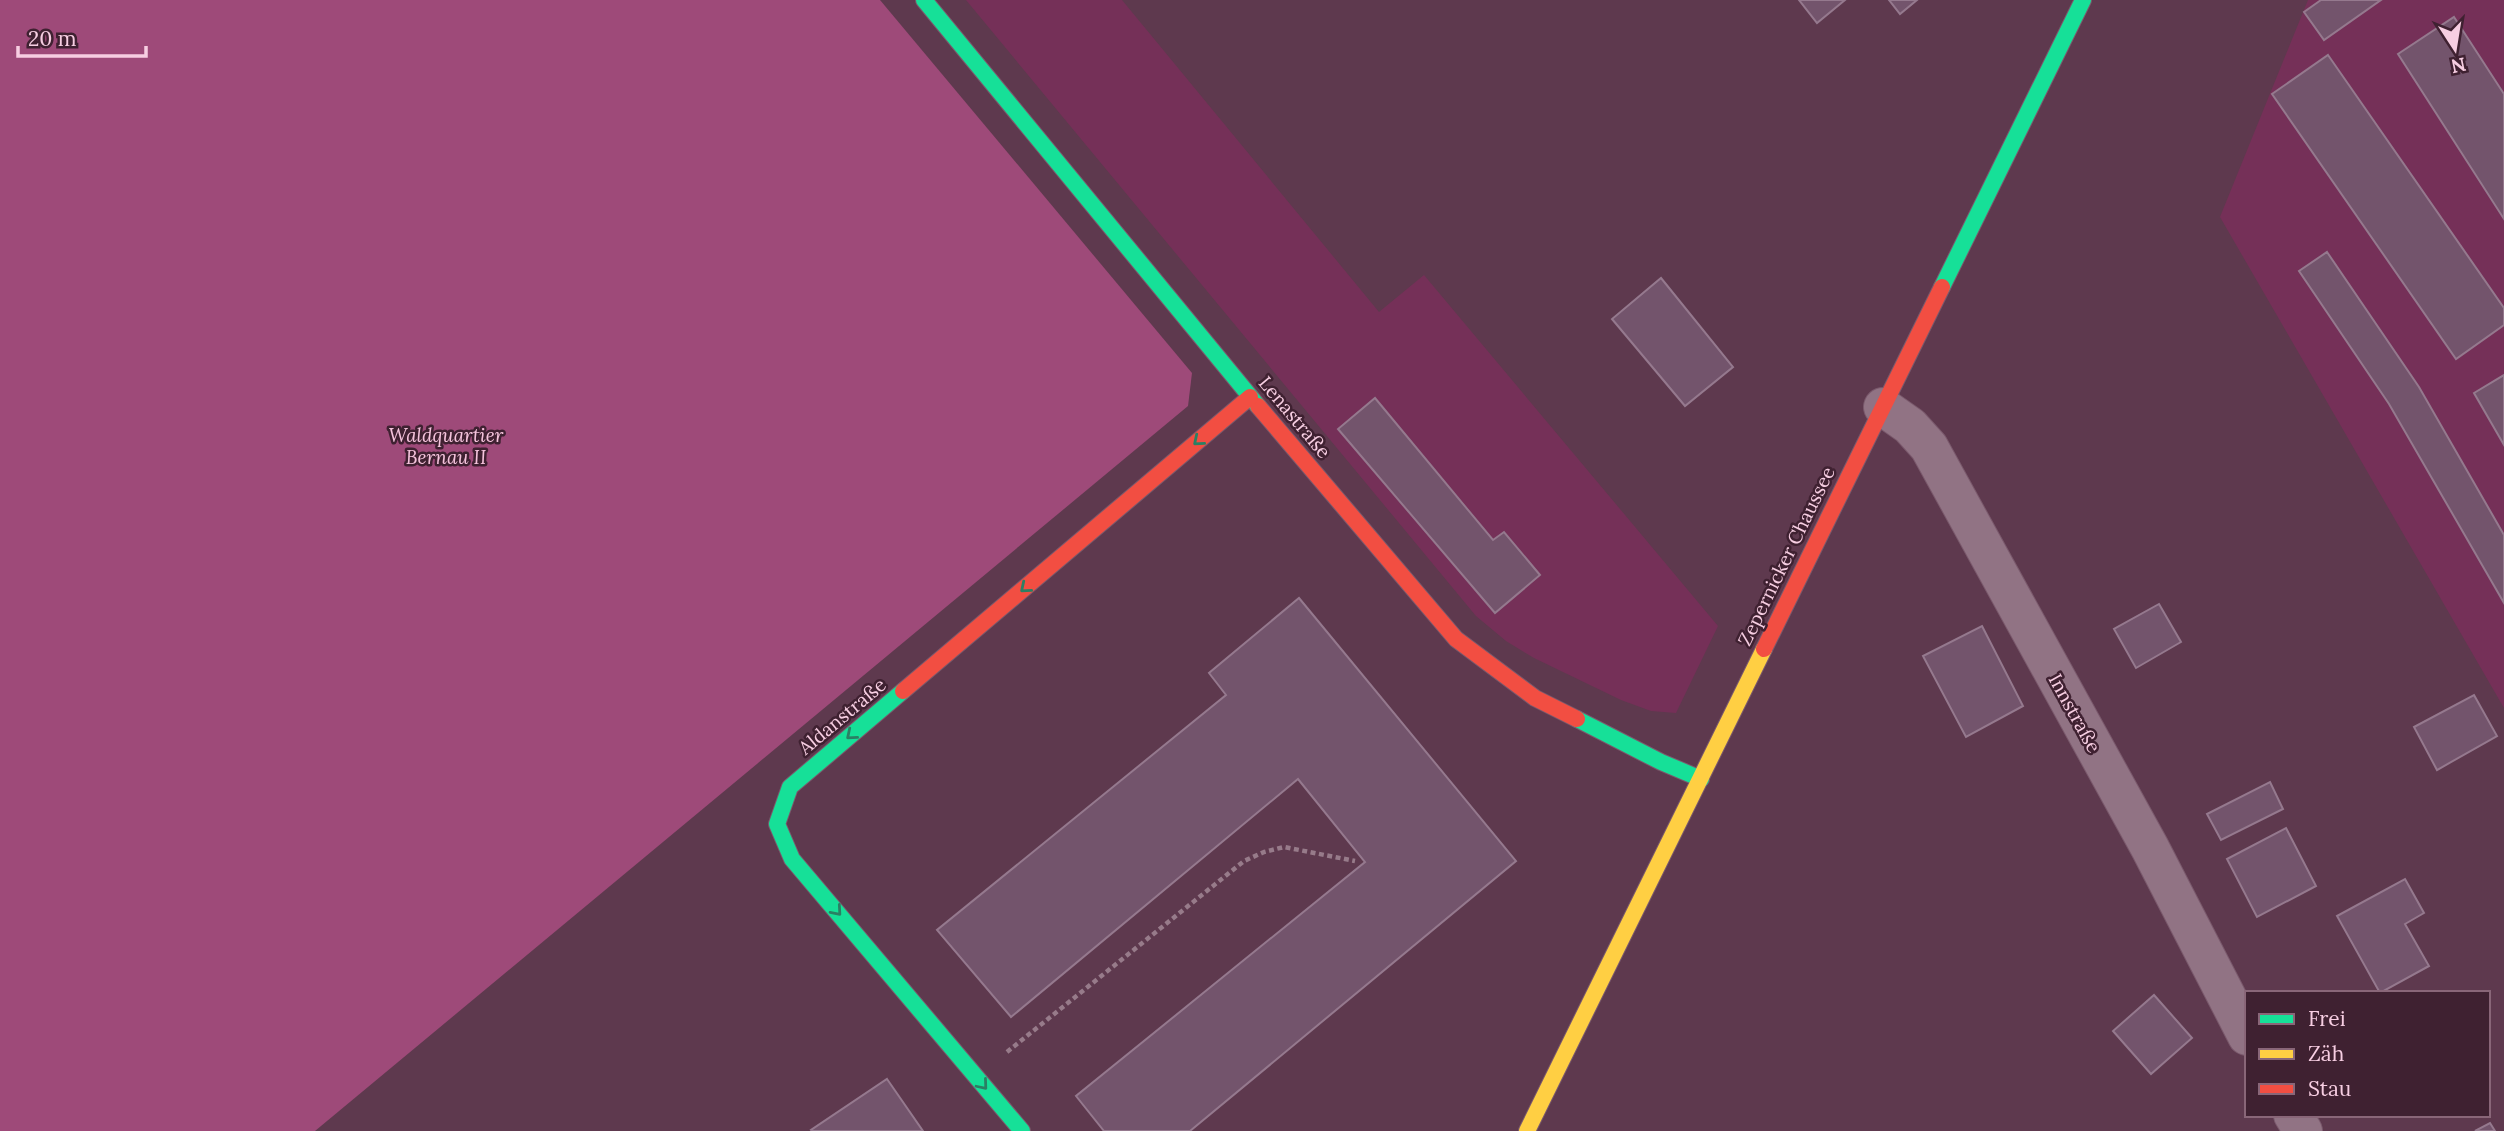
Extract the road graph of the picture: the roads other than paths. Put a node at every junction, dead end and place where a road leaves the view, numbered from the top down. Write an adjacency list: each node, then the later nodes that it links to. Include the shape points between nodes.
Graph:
1 (924, 0): 3 (street, Lenastraße)
2 (2082, 0): 4 (street, Zepernicker Chaussee)
3 (1250, 397): 5 (street, Lenastraße, via 1456,639 1535,698); 7 (street, Aldanstraße, one-way to 7, via 790,787 776,824 792,859)
4 (1882, 407): 5 (street, Zepernicker Chaussee); 6 (street, Innstraße, via 1910,426 1929,447 2150,848)
5 (1701, 779): 8 (street, Zepernicker Chaussee)
6 (2245, 1032)
7 (1021, 1131)
8 (1527, 1131)

